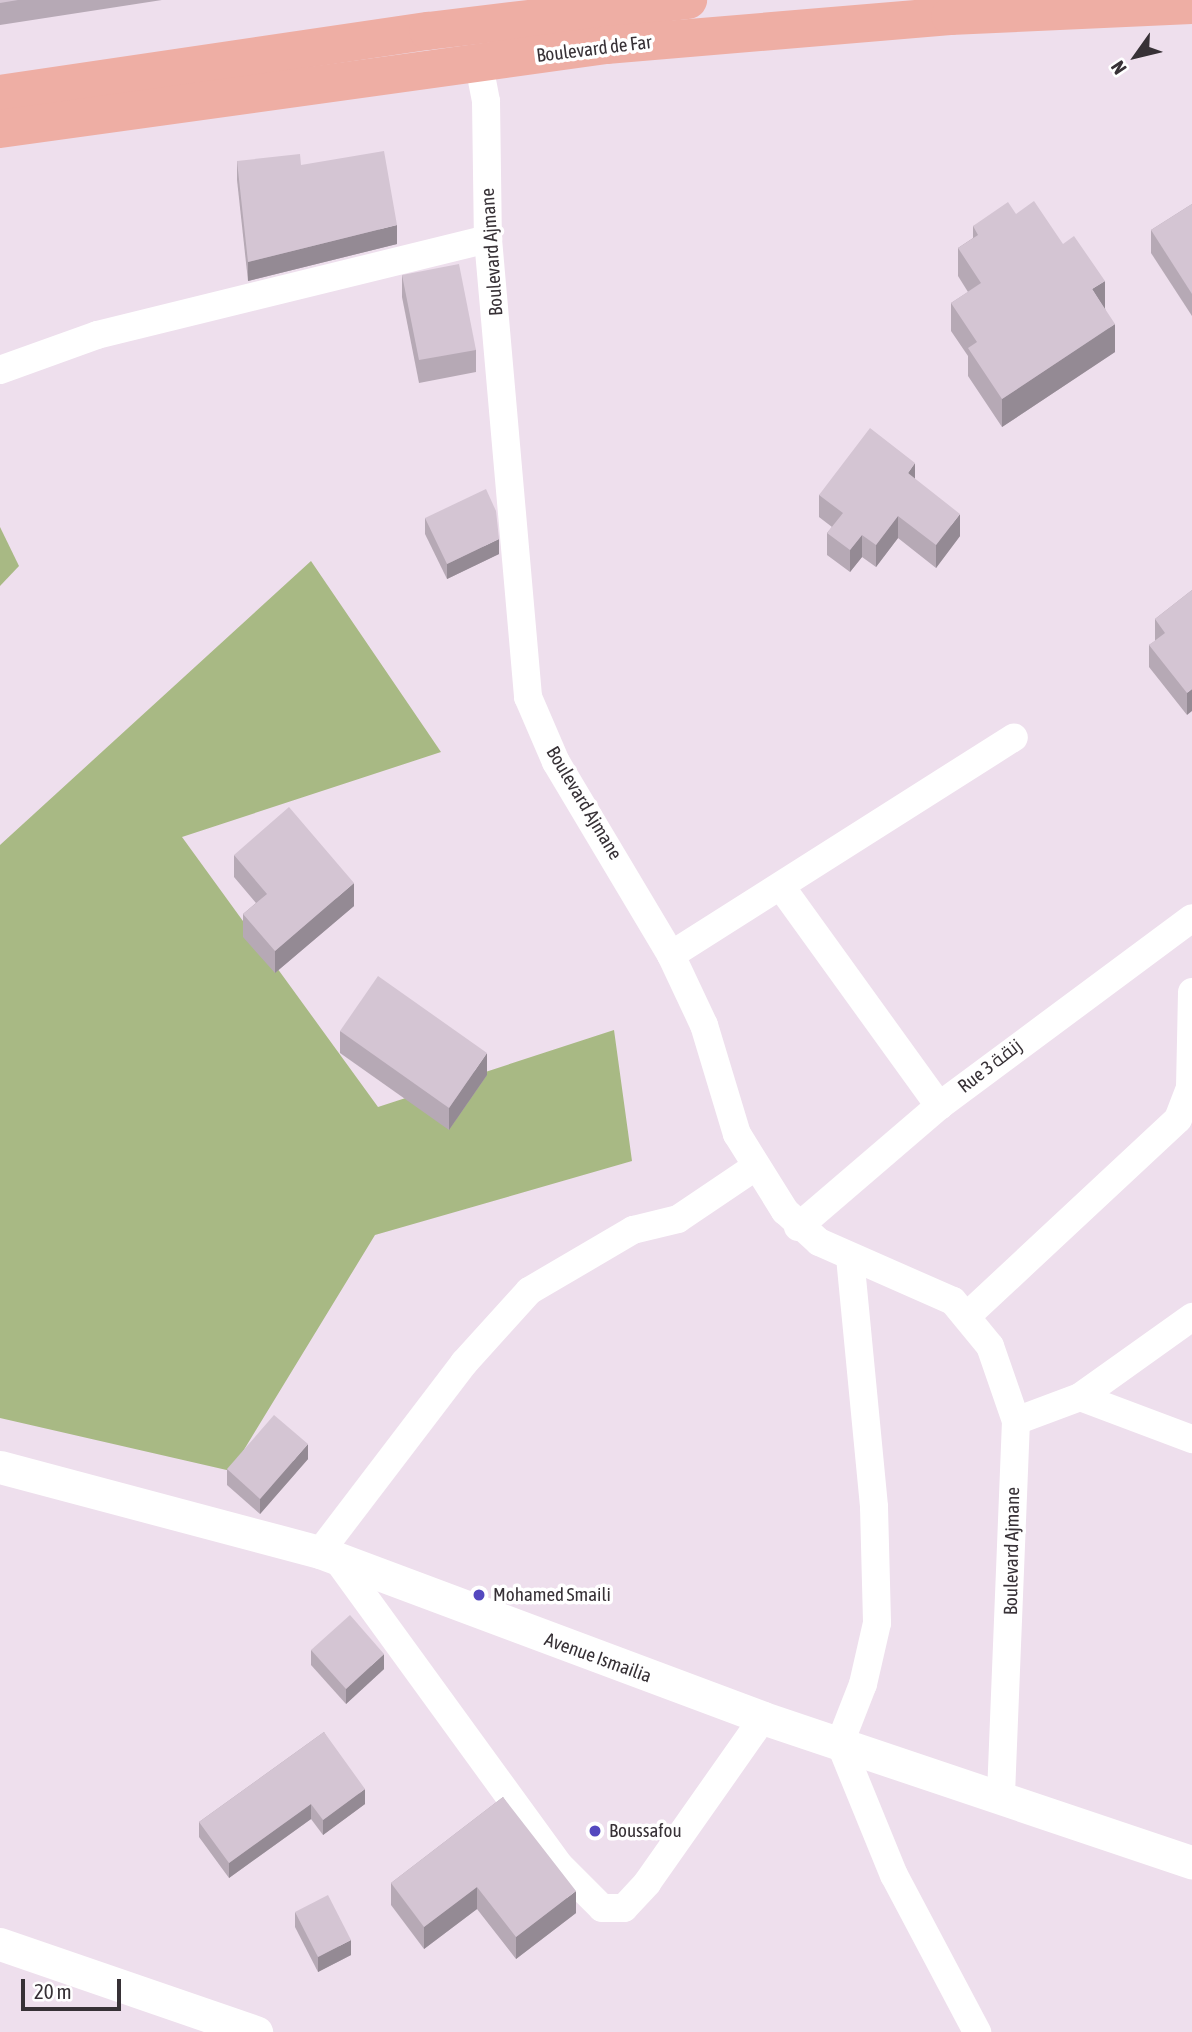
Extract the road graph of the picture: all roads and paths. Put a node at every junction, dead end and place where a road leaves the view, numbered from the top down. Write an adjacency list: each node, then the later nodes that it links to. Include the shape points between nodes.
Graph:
1 (688, 0): 4 (highway, Boulevard de Far, via 441,29)
2 (1192, 5): 3 (highway, Boulevard de Far, via 950,16 606,45)
3 (479, 65): 5 (highway, Boulevard de Far, via 428,68); 6 (street, Boulevard Ajmane, via 486,101)
4 (0, 94)
5 (0, 129)
6 (488, 239): 7 (street, via 97,335); 11 (street, Boulevard Ajmane, via 528,697 556,762)
7 (0, 370)
8 (1014, 737): 9 (street)
9 (782, 888): 11 (street); 13 (street)
10 (1192, 918): 13 (street, Rue 3 زنقة)
11 (671, 955): 14 (street, Boulevard Ajmane, via 704,1025 737,1134)
12 (1192, 992): 17 (street, via 1190,1088 1178,1119)
13 (939, 1105): 15 (street, Rue 3 زنقة)
14 (755, 1167): 15 (street, Boulevard Ajmane); 23 (street, via 678,1219 633,1230 529,1291 471,1353)
15 (798, 1227): 16 (street, Boulevard Ajmane)
16 (850, 1257): 17 (street, Boulevard Ajmane, via 939,1293); 25 (street, via 874,1507 877,1623 863,1684)
17 (968, 1315): 20 (street, Boulevard Ajmane, via 990,1346)
18 (1192, 1317): 19 (street)
19 (1080, 1397): 20 (street); 21 (street)
20 (1016, 1420): 26 (street, Boulevard Ajmane)
21 (1192, 1439)
22 (0, 1467): 23 (street, Avenue Ismailia)
23 (328, 1555): 24 (street, Avenue Ismailia); 24 (street, via 560,1866 602,1908 624,1908 648,1883)
24 (763, 1718): 25 (street, Avenue Ismailia)
25 (840, 1743): 26 (street, Avenue Ismailia); 30 (street, via 894,1875)
26 (1001, 1798): 27 (street, Avenue Ismailia)
27 (1192, 1862)
28 (0, 1944): 29 (street)
29 (256, 2032)
30 (977, 2032)

